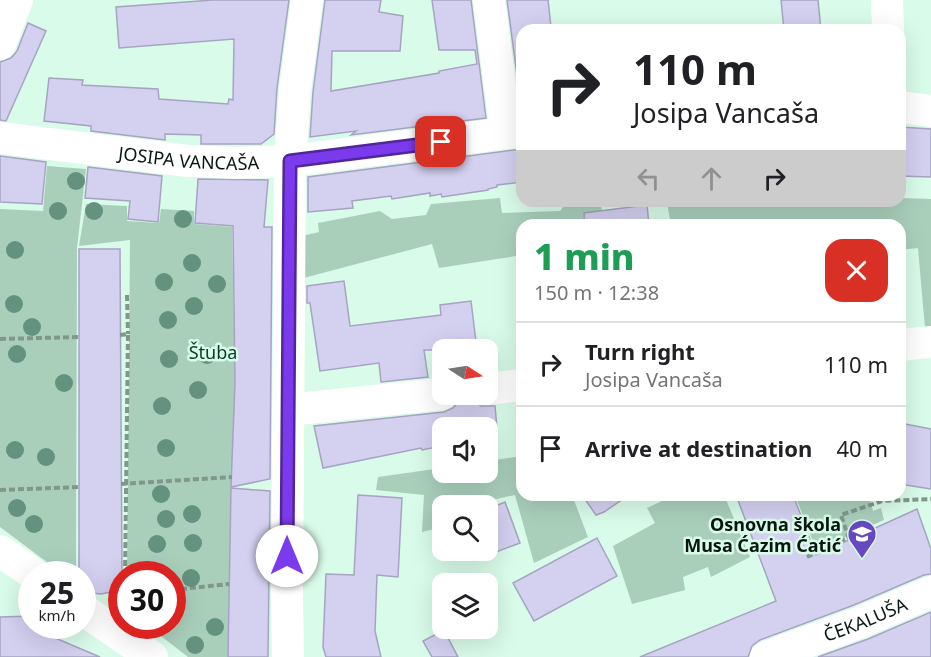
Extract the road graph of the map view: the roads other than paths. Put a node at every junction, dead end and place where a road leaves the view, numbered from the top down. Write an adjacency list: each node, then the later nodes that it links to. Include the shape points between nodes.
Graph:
1 (17, 0): 6 (street)
2 (307, 0): 11 (street)
3 (489, 0): 9 (street)
4 (888, 0): 5 (street)
5 (888, 24)
6 (0, 44)
7 (906, 108): 8 (street)
8 (931, 111)
9 (514, 132): 11 (street, JOSIPA VANCAŠA)
10 (0, 138): 11 (street, JOSIPA VANCAŠA, via 188,161)
11 (290, 161): 17 (street)
12 (931, 342): 13 (street)
13 (906, 344)
14 (516, 386): 15 (street)
15 (498, 388)
16 (432, 395): 17 (street)
17 (288, 410): 23 (street)
18 (0, 551): 19 (street)
19 (18, 563)
20 (931, 592): 24 (street, ČEKALUŠA)
21 (96, 619): 22 (street)
22 (152, 657)
23 (288, 657)
24 (766, 657)

